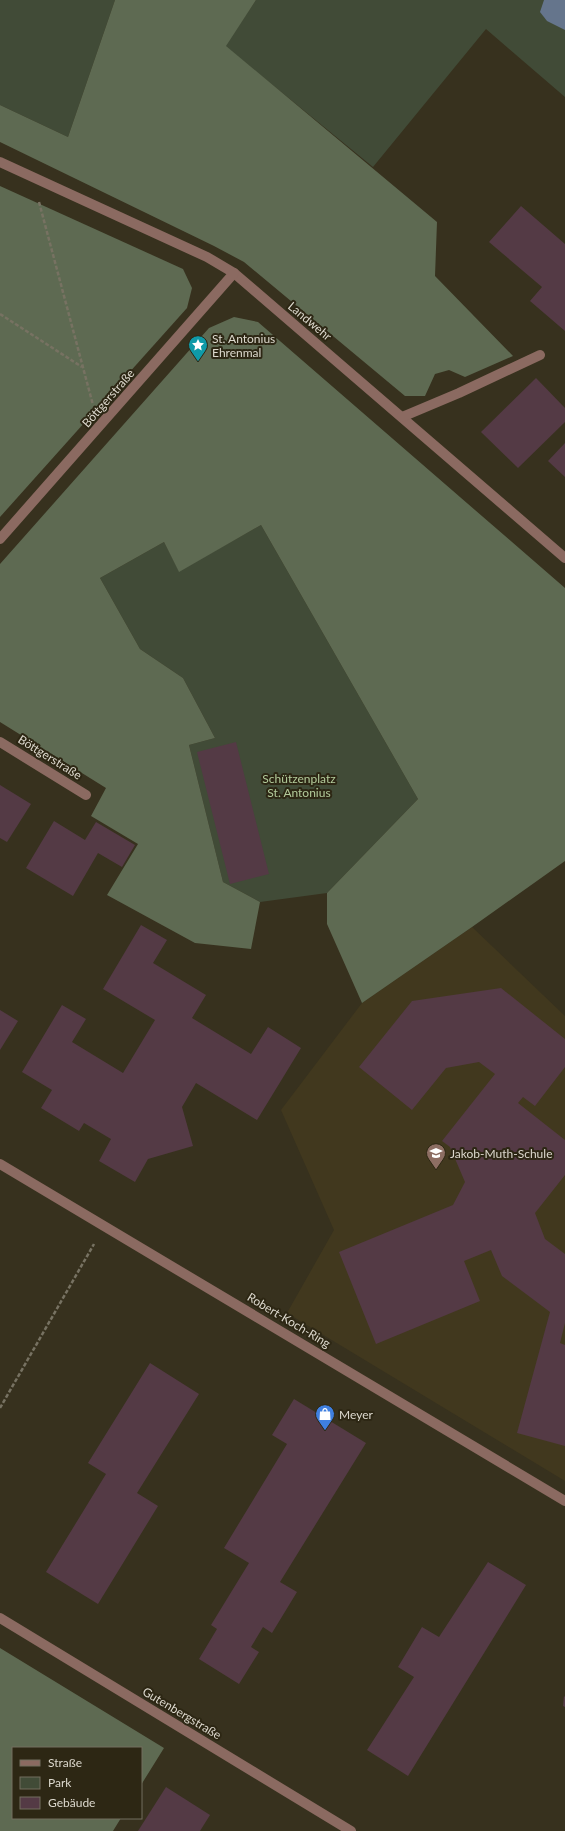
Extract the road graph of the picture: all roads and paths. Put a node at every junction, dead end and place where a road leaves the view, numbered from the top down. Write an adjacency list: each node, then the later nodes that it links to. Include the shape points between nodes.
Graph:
1 (0, 162): 2 (street, Landwehr)
2 (32, 175): 3 (street, Landwehr, via 207,257); 6 (path)
3 (234, 273): 7 (street, Landwehr); 8 (street, Böttgerstraße)
4 (0, 314): 6 (path)
5 (540, 355): 7 (street)
6 (82, 367): 8 (path)
7 (402, 417): 10 (street, Landwehr)
8 (99, 428): 9 (street, Böttgerstraße)
9 (0, 539)
10 (565, 558)
11 (0, 742): 12 (street, Böttgerstraße)
12 (86, 795)
13 (0, 1164): 14 (street, Robert-Koch-Ring)
14 (104, 1226): 15 (path); 16 (street, Robert-Koch-Ring)
15 (0, 1408)
16 (565, 1500)
17 (0, 1618): 18 (street, Gutenbergstraße)
18 (350, 1831)

